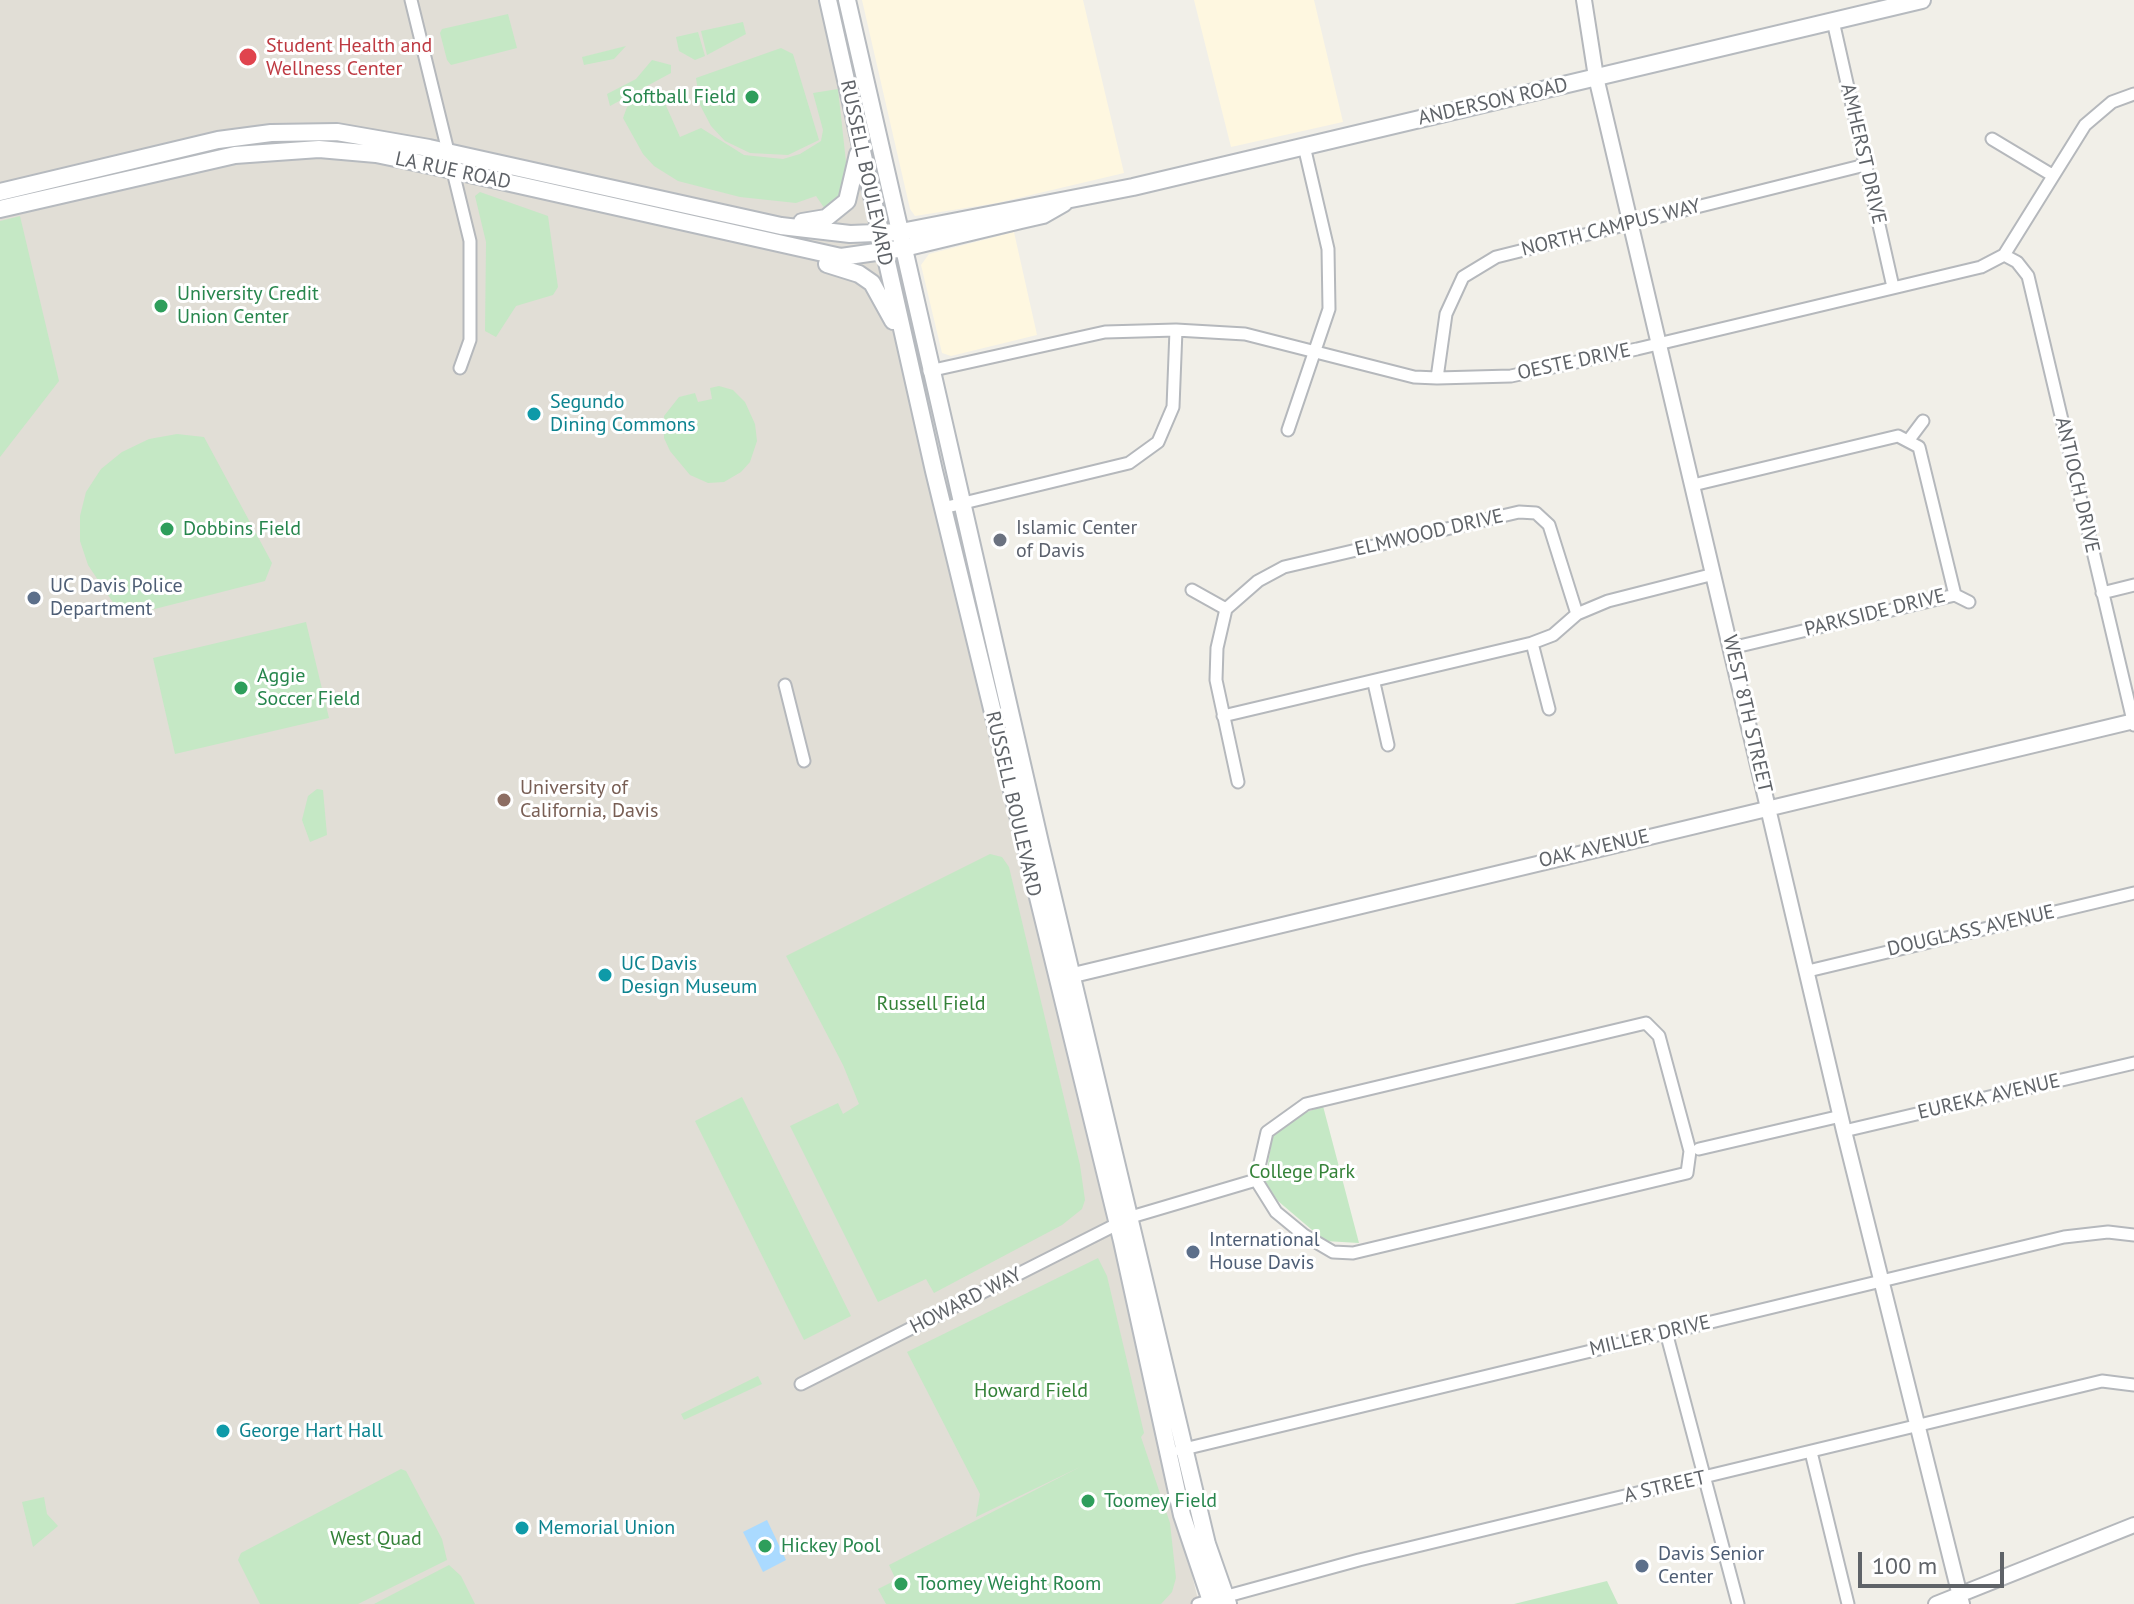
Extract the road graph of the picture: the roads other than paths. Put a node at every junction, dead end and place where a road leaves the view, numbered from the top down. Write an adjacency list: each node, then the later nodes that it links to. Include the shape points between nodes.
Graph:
1 (411, 0): 12 (street)
2 (828, 0): 11 (main road, RUSSELL BOULEVARD)
3 (847, 0): 22 (main road, RUSSELL BOULEVARD)
4 (1584, 0): 7 (street, WEST 8TH STREET)
5 (1922, 0): 6 (main road, ANDERSON ROAD)
6 (1833, 21): 7 (main road, ANDERSON ROAD); 13 (street, AMHERST DRIVE)
7 (1596, 77): 10 (main road, ANDERSON ROAD); 18 (street, WEST 8TH STREET)
8 (2134, 94): 14 (street, via 2112,102 2085,125)
9 (1992, 139): 14 (street)
10 (1304, 146): 16 (main road, ANDERSON ROAD); 29 (street, via 1330,277 1329,309)
11 (859, 149): 19 (main road, via 853,186 836,213); 20 (main road, RUSSELL BOULEVARD)
12 (451, 162): 15 (main road, LA RUE ROAD, via 337,132 259,134); 17 (main road, LA RUE ROAD, via 281,149 203,161); 19 (main road, LA RUE ROAD); 21 (main road, LA RUE ROAD); 30 (street, via 471,250 470,340)
13 (1865, 165): 18 (street, NORTH CAMPUS WAY); 25 (street, AMHERST DRIVE)
14 (2052, 175): 24 (street)
15 (0, 192)
16 (1057, 203): 22 (main road, ANDERSON ROAD); 22 (main road, via 1011,214 1006,224)
17 (0, 209)
18 (1631, 223): 27 (street, WEST 8TH STREET); 32 (street, NORTH CAMPUS WAY, via 1496,257 1463,277 1446,314)
19 (781, 226): 20 (main road, LA RUE ROAD)
20 (879, 234): 22 (main road, LA RUE ROAD); 23 (main road, RUSSELL BOULEVARD)
21 (755, 239): 23 (main road, LA RUE ROAD, via 841,257); 28 (main road, via 766,250 863,276 880,293)
22 (902, 240): 23 (main road, LA RUE ROAD); 31 (main road, RUSSELL BOULEVARD)
23 (883, 251): 28 (main road, RUSSELL BOULEVARD)
24 (2004, 255): 25 (street, OESTE DRIVE, via 1981,267); 42 (street, ANTIOCH DRIVE, via 2024,269 2030,283)
25 (1893, 287): 27 (street, OESTE DRIVE)
26 (1176, 330): 29 (street, OESTE DRIVE, via 1245,334); 31 (street, OESTE DRIVE, via 1105,332); 37 (street, via 1173,407 1158,442 1129,463)
27 (1660, 344): 32 (street, OESTE DRIVE, via 1511,376); 36 (street, WEST 8TH STREET)
28 (905, 345): 38 (main road, RUSSELL BOULEVARD)
29 (1316, 352): 32 (street, OESTE DRIVE); 34 (street)
30 (460, 368)
31 (929, 371): 37 (main road, RUSSELL BOULEVARD)
32 (1437, 378)
33 (1923, 421): 35 (street)
34 (1288, 430)
35 (1908, 441): 36 (street, via 1898,436); 43 (street, PARKSIDE DRIVE, via 1919,447)
36 (1693, 485): 39 (street, WEST 8TH STREET)
37 (960, 505): 38 (street); 59 (main road, RUSSELL BOULEVARD)
38 (943, 508): 58 (main road, RUSSELL BOULEVARD)
39 (1714, 574): 46 (street); 48 (street, WEST 8TH STREET)
40 (2134, 585): 42 (street)
41 (1192, 590): 45 (street)
42 (2102, 593): 53 (street, ANTIOCH DRIVE)
43 (1955, 595): 44 (street); 48 (street, PARKSIDE DRIVE)
44 (1969, 602)
45 (1226, 609): 46 (street, ELMWOOD DRIVE, via 1284,567 1519,512 1536,513 1549,525); 52 (street, via 1216,680)
46 (1577, 614): 47 (street, via 1553,635)
47 (1532, 643): 49 (street); 51 (street)
48 (1731, 648): 57 (street, WEST 8TH STREET)
49 (1374, 683): 52 (street); 54 (street)
50 (785, 685): 55 (street)
51 (1549, 709)
52 (1223, 716): 56 (street)
53 (2134, 722): 57 (street, OAK AVENUE)
54 (1388, 745)
55 (804, 761)
56 (1238, 782)
57 (1769, 809): 61 (street, WEST 8TH STREET); 62 (street, OAK AVENUE)
58 (1020, 834): 59 (main road, via 1030,839 1037,863); 62 (main road, RUSSELL BOULEVARD)
59 (1045, 866): 62 (main road, RUSSELL BOULEVARD)
60 (2134, 893): 61 (street, DOUGLASS AVENUE)
61 (1808, 971): 64 (street, WEST 8TH STREET)
62 (1064, 977): 67 (main road, RUSSELL BOULEVARD)
63 (2134, 1063): 64 (street, EUREKA AVENUE)
64 (1842, 1124): 65 (street, EUREKA AVENUE); 69 (street, WEST 8TH STREET)
65 (1699, 1149)
66 (1256, 1180): 66 (street, via 1276,1212 1304,1235 1333,1252 1353,1253 1687,1173 1690,1151 1659,1036 1646,1023 1306,1104 1267,1132); 67 (street)
67 (1124, 1220): 71 (street, HOWARD WAY); 74 (main road, RUSSELL BOULEVARD)
68 (2134, 1235): 69 (street, MILLER DRIVE, via 2064,1237)
69 (1881, 1281): 70 (street, MILLER DRIVE); 73 (street, WEST 8TH STREET)
70 (1666, 1332): 74 (street, MILLER DRIVE); 76 (street)
71 (801, 1384)
72 (2134, 1385): 73 (street, A STREET, via 2102,1381)
73 (1916, 1427): 75 (street, A STREET); 78 (street, WEST 8TH STREET)
74 (1176, 1451): 79 (main road, RUSSELL BOULEVARD, via 1207,1544)
75 (1811, 1452): 76 (street, A STREET); 81 (street)
76 (1702, 1478): 79 (street, A STREET); 80 (street)
77 (2134, 1525): 78 (street)
78 (1960, 1599): 82 (street)
79 (1214, 1601)
80 (1738, 1604)
81 (1848, 1604)
82 (1936, 1604)

